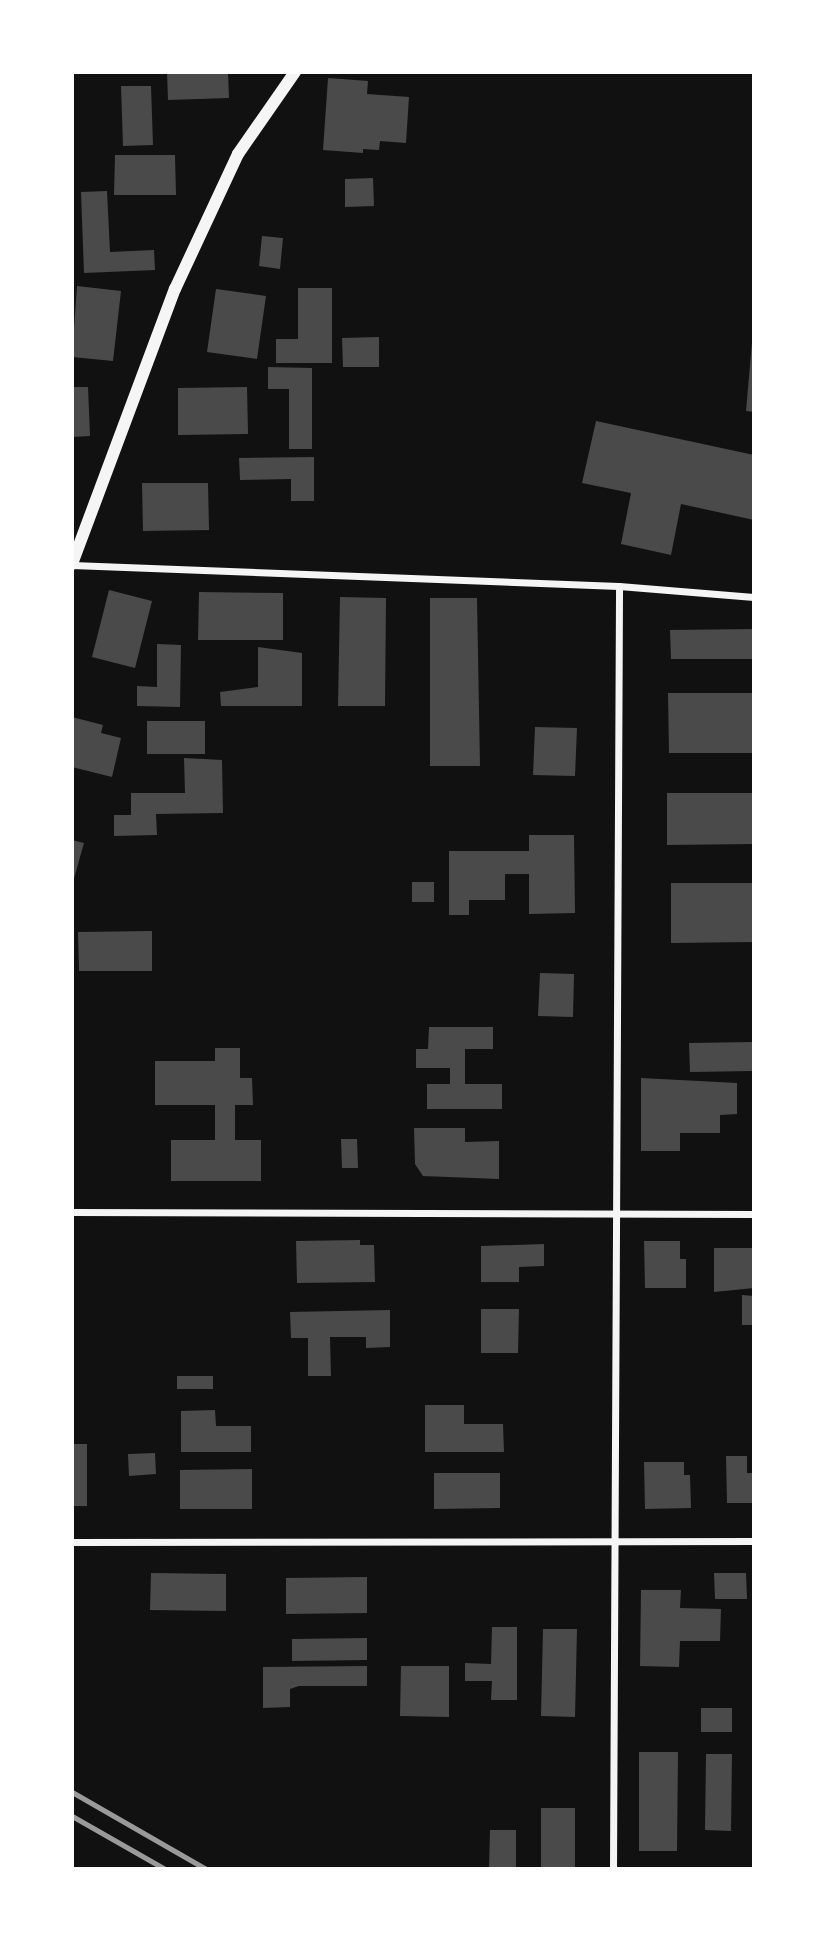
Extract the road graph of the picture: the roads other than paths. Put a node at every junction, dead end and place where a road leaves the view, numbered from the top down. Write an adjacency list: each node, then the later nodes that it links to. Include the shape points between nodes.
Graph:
1 (295, 72): 2 (street, via 237,154 175,289)
2 (72, 564): 3 (street)
3 (619, 586): 4 (street); 6 (street)
4 (754, 597)
5 (72, 1212): 6 (street)
6 (612, 1213): 7 (street); 10 (street)
7 (754, 1213)
8 (754, 1541): 10 (street)
9 (72, 1542): 10 (street)
10 (612, 1542): 11 (street)
11 (612, 1869)

